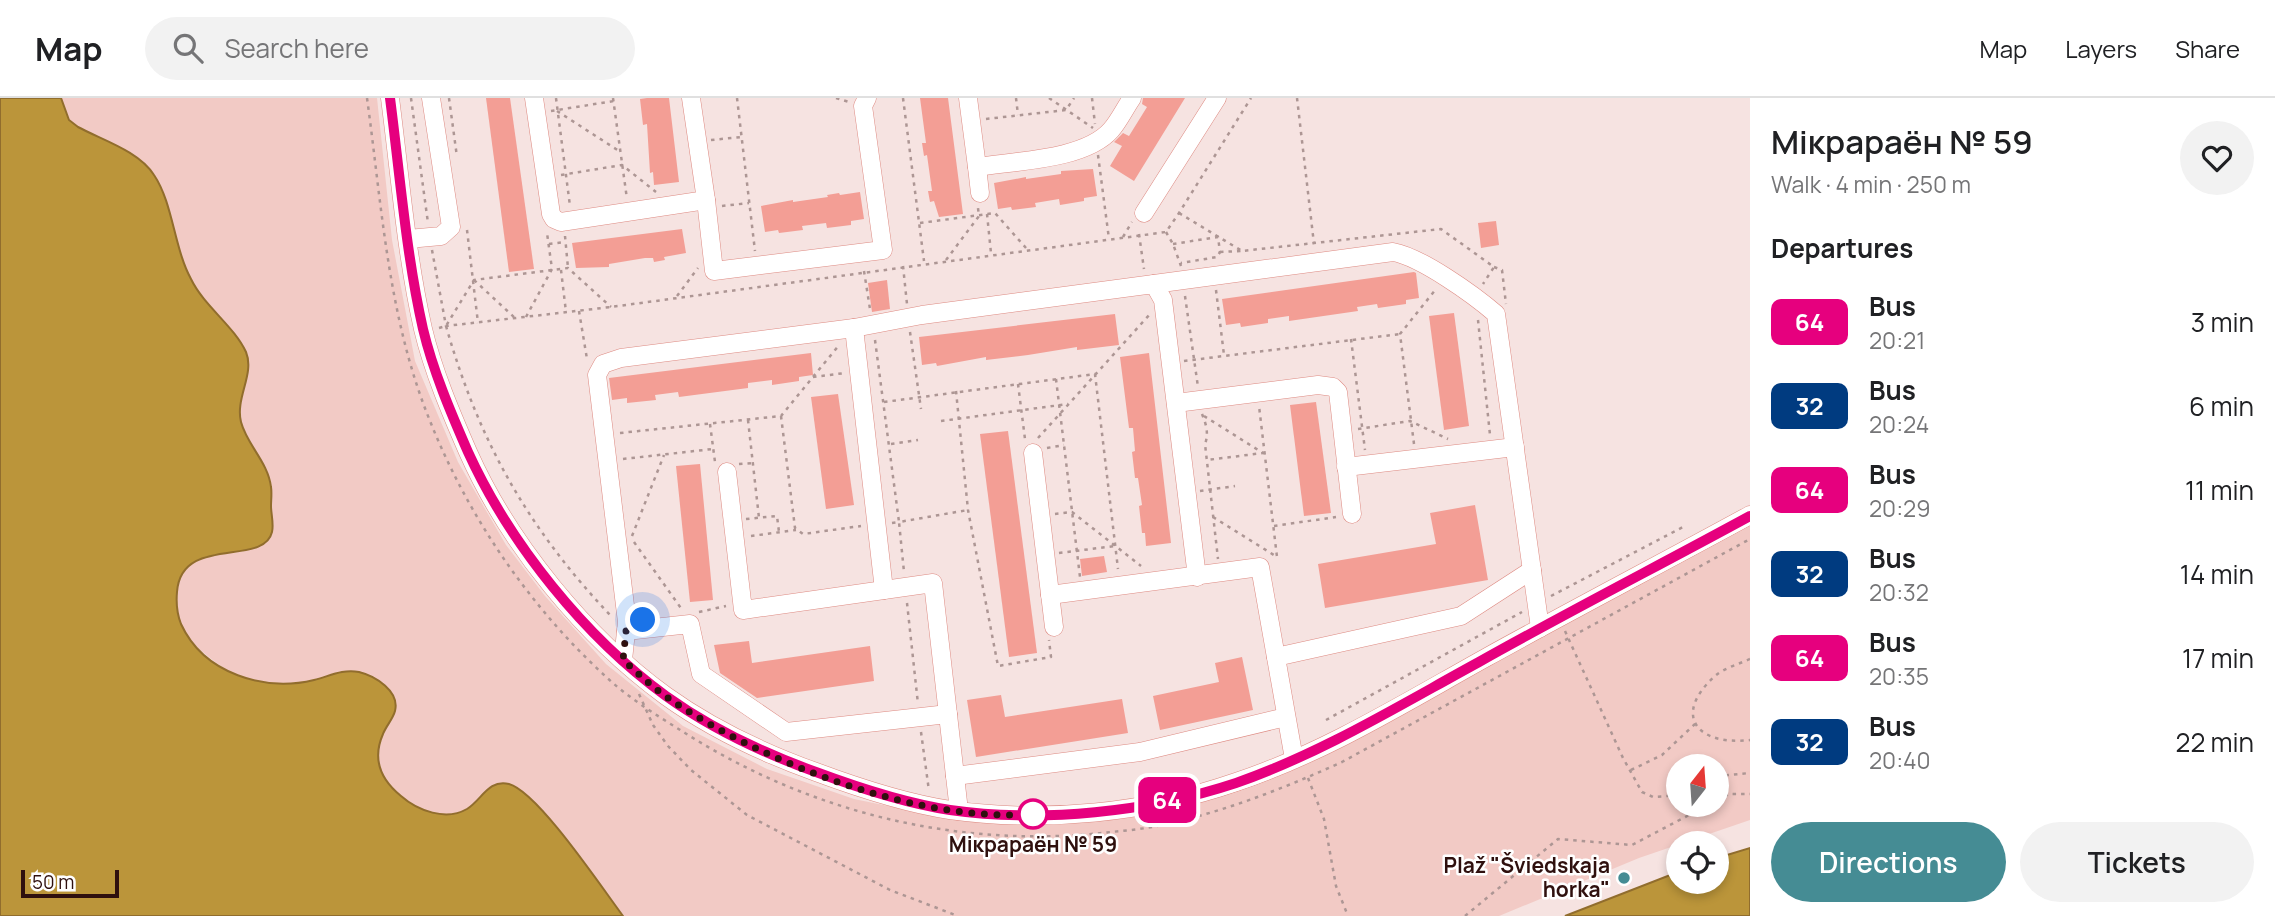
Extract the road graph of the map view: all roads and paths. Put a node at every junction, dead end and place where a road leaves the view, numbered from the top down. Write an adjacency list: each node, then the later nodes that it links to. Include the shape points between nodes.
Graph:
1 (368, 98): 167 (path, via 392,290 434,432 467,498 528,594 616,685)
2 (390, 98): 45 (street)
3 (411, 98): 44 (path)
4 (431, 98): 44 (street, via 451,227 441,236)
5 (556, 98): 22 (path)
6 (691, 98): 26 (street)
7 (737, 98): 25 (path)
8 (867, 98): 58 (street, via 863,106 883,250)
9 (903, 98): 41 (path)
10 (968, 98): 24 (street)
11 (1016, 98): 23 (path)
12 (1049, 98): 21 (path)
13 (1074, 98): 21 (path)
14 (1092, 98): 21 (path, via 1095,130)
15 (1132, 98): 27 (street, via 1112,130)
16 (1217, 98): 37 (street)
17 (1251, 98): 42 (path)
18 (1297, 98): 50 (path)
19 (613, 100): 22 (path); 28 (path)
20 (535, 105): 22 (path); 32 (street)
21 (1066, 110): 23 (path)
22 (557, 111): 28 (path); 31 (path)
23 (1018, 115): 24 (path)
24 (971, 121): 30 (street)
25 (742, 137): 26 (path); 58 (path)
26 (697, 142): 34 (street)
27 (1097, 143): 30 (street, via 1076,152); 46 (path)
28 (621, 153): 29 (path)
29 (622, 165): 31 (path); 35 (path); 36 (path)
30 (977, 167): 33 (street)
31 (567, 174): 32 (path); 40 (path)
32 (545, 176): 40 (street, via 554,219)
33 (980, 193): 39 (path, via 975,195)
34 (706, 201): 35 (street); 58 (street, via 714,271)
35 (673, 205): 36 (street)
36 (628, 213): 40 (street)
37 (1144, 213)
38 (987, 214): 39 (path); 51 (path, via 995,213); 54 (path)
39 (979, 216): 41 (path); 56 (path)
40 (572, 220)
41 (919, 223): 57 (path)
42 (1166, 232): 43 (path); 49 (path)
43 (1139, 234): 46 (path); 66 (path)
44 (430, 237): 45 (street); 75 (path)
45 (408, 239): 164 (street, via 424,331 475,466 552,585)
46 (1109, 239): 51 (path)
47 (565, 242): 48 (path)
48 (549, 244)
49 (1173, 244): 53 (path, via 1218,237); 62 (path)
50 (1315, 244)
51 (1027, 249): 54 (path)
52 (1242, 251): 53 (path)
53 (1220, 252): 62 (path)
54 (991, 254): 56 (path)
55 (704, 260): 67 (path)
56 (946, 260): 57 (path)
57 (924, 263): 59 (path)
58 (757, 266)
59 (903, 266): 61 (path); 73 (path)
60 (561, 269): 65 (path); 69 (path, via 568,268); 71 (path)
61 (864, 271): 67 (path); 74 (path)
62 (1182, 272): 63 (street); 66 (street); 81 (path)
63 (1214, 276): 64 (street, via 1393,252 1407,255); 80 (path)
64 (1444, 278): 68 (street); 78 (path)
65 (474, 280): 72 (path); 75 (path)
66 (1154, 290): 73 (street); 82 (street); 85 (path)
67 (677, 296): 69 (path)
68 (1475, 296): 111 (street, via 1496,314); 113 (path)
69 (611, 306): 70 (path)
70 (579, 311): 71 (path); 84 (path, via 586,356)
71 (566, 312): 72 (path)
72 (515, 318): 75 (path)
73 (908, 318): 74 (street); 90 (path)
74 (872, 324): 76 (street); 91 (path)
75 (446, 326): 77 (path); 158 (path, via 474,412 504,474 576,579 618,624)
76 (854, 328): 84 (street, via 621,358 603,364); 86 (path); 134 (street)
77 (432, 330)
78 (1400, 334): 79 (path); 102 (path)
79 (1352, 339): 80 (path); 104 (path)
80 (1224, 355): 81 (path)
81 (1194, 359): 82 (path); 95 (path)
82 (1171, 362): 92 (street)
83 (850, 372): 86 (path)
84 (597, 374): 106 (street)
85 (1095, 374): 87 (path); 93 (path); 141 (path)
86 (813, 377): 98 (path)
87 (1056, 379): 88 (path); 94 (path)
88 (956, 391): 90 (path); 99 (path)
89 (1258, 393): 95 (street); 105 (street, via 1333,387 1338,392); 114 (path)
90 (918, 397): 91 (path); 96 (path)
91 (884, 402): 109 (path)
92 (1177, 403): 95 (street); 124 (street)
93 (1068, 404): 94 (path); 97 (path)
94 (1059, 405): 97 (path); 99 (path)
95 (1200, 407): 114 (path); 118 (path, via 1206,423)
96 (921, 410)
97 (1060, 413): 110 (path); 126 (path)
98 (781, 416): 100 (path); 137 (path)
99 (958, 419): 101 (path); 125 (path)
100 (748, 420): 103 (path); 131 (path)
101 (941, 421)
102 (1410, 421): 104 (path); 107 (path); 116 (path)
103 (710, 424): 106 (path); 112 (path)
104 (1362, 428): 105 (path); 119 (path)
105 (1342, 430): 120 (street)
106 (604, 435): 158 (street)
107 (1448, 439)
108 (918, 440): 109 (path)
109 (889, 444): 133 (path)
110 (1034, 447): 128 (street)
111 (1515, 447): 113 (street); 145 (street)
112 (713, 449): 115 (path); 121 (path)
113 (1492, 449): 116 (street)
114 (1263, 453): 118 (path); 135 (path)
115 (664, 455): 117 (path); 157 (path, via 631,538 685,614)
116 (1416, 458): 119 (street)
117 (623, 459)
118 (1207, 460): 123 (path)
119 (1367, 465): 120 (street)
120 (1346, 467): 127 (street)
121 (721, 469): 132 (street)
122 (1235, 486): 123 (path)
123 (1210, 490): 124 (path); 129 (path)
124 (1187, 492): 146 (street)
125 (968, 510): 133 (path); 165 (path)
126 (1072, 512): 128 (path); 141 (path); 142 (path)
127 (1352, 514): 135 (path)
128 (1041, 515): 143 (street)
129 (1213, 516): 135 (path, via 1278,557); 144 (path)
130 (1750, 516): 160 (street)
131 (759, 518): 132 (path); 138 (path, via 777,516)
132 (733, 520): 150 (street, via 743,610)
133 (899, 522): 134 (path); 148 (path)
134 (875, 524): 137 (path, via 803,534); 150 (street)
135 (1274, 526)
136 (1683, 527): 154 (path)
137 (796, 530): 138 (path)
138 (779, 532): 139 (path)
139 (751, 536)
140 (1750, 539): 161 (path)
141 (1115, 545): 142 (path); 147 (path); 149 (path)
142 (1077, 551): 143 (path); 151 (path)
143 (1045, 554): 152 (street)
144 (1219, 566)
145 (1532, 570): 160 (street); 162 (street, via 1461,616)
146 (1198, 577): 147 (street); 162 (street, via 1260,567)
147 (1160, 582): 149 (street)
148 (906, 586): 150 (street); 168 (street, via 933,583); 169 (path)
149 (1121, 587): 151 (street)
150 (884, 590)
151 (1082, 591): 152 (street)
152 (1050, 596): 159 (street)
153 (731, 599): 156 (path, via 727,606)
154 (1545, 600)
155 (1530, 608): 171 (path)
156 (697, 612)
157 (675, 616)
158 (627, 627): 164 (street); 169 (street, via 690,624 701,674 786,732)
159 (1054, 627)
160 (1540, 628): 174 (street)
161 (1569, 637): 175 (path); 179 (path)
162 (1276, 657): 170 (street)
163 (1750, 659): 172 (path, via 1717,675 1703,691 1695,706)
164 (623, 660): 183 (street, via 666,696 778,759 858,788)
165 (998, 666)
166 (639, 694): 167 (path)
167 (644, 705): 188 (path, via 711,749 803,794 863,814); 190 (path, via 668,746 747,815 890,890)
168 (948, 714): 169 (street); 178 (street)
169 (920, 717): 183 (path)
170 (1286, 717): 174 (street); 178 (street, via 1140,752)
171 (1326, 720)
172 (1695, 724): 173 (path, via 1706,735 1732,742); 175 (path, via 1662,755)
173 (1750, 740)
174 (1294, 759): 184 (street, via 1236,783 1153,804 1052,815)
175 (1631, 770): 182 (path, via 1642,792)
176 (1750, 774): 177 (path)
177 (1729, 775)
178 (955, 776): 184 (street)
179 (1308, 778): 189 (path, via 1219,811 1149,828); 191 (path, via 1324,819 1336,886)
180 (1729, 794): 181 (path)
181 (1750, 794)
182 (1666, 796)
183 (930, 806): 184 (street)
184 (959, 811)
185 (1685, 817): 192 (path, via 1632,845 1558,839)
186 (987, 829): 188 (path)
187 (1062, 830): 189 (path)
188 (985, 835): 189 (path)
189 (1065, 836)
190 (958, 916)
191 (1349, 916)
192 (1465, 916)

